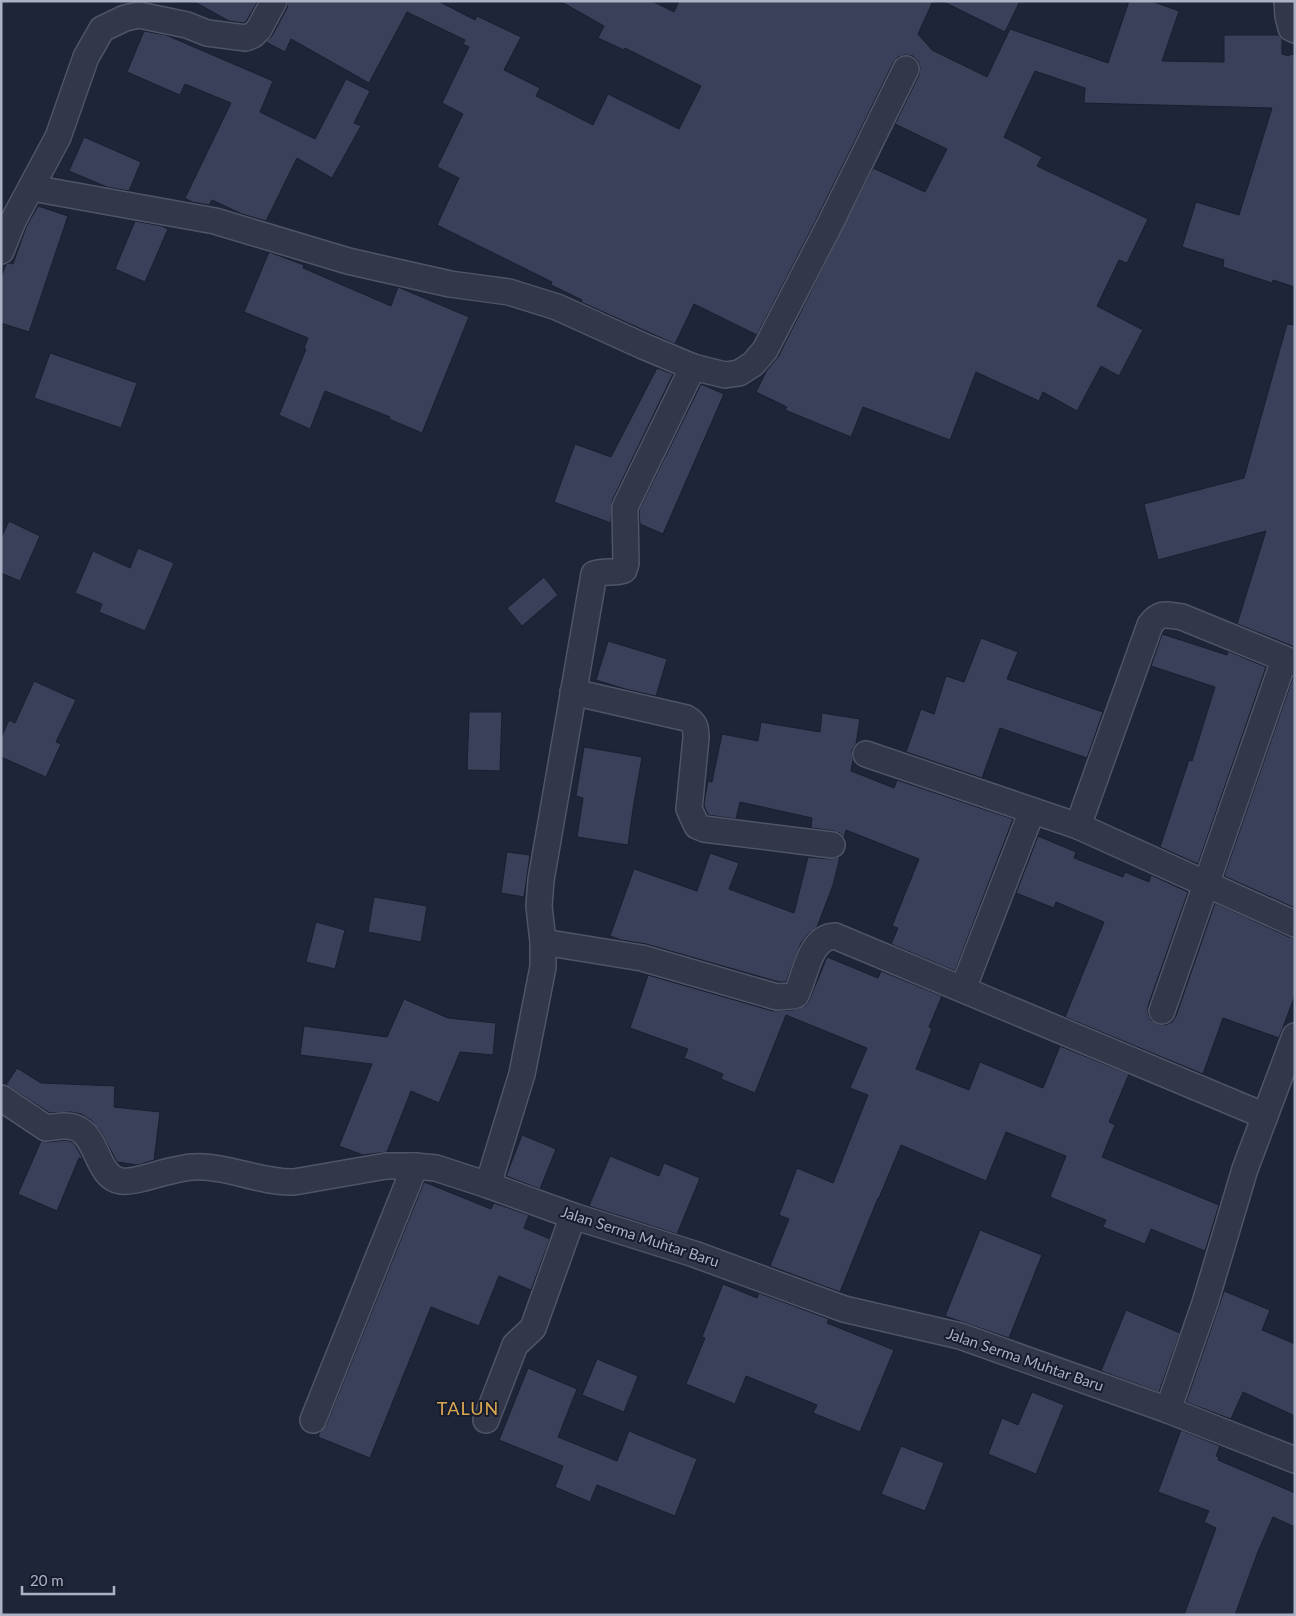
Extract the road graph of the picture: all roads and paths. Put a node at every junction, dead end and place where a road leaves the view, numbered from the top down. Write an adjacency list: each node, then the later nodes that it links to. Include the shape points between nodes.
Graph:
1 (274, 1): 5 (street, via 259,30 246,38 207,33 139,14 102,29 86,57 58,137)
2 (1287, 1): 3 (street, via 1291,28)
3 (1295, 30)
4 (906, 69): 7 (street, via 765,350 753,364 738,373 725,375)
5 (32, 188): 6 (street); 7 (street, via 215,221 348,260 450,284 509,292 557,307)
6 (1, 251)
7 (693, 367): 9 (street, via 625,508 624,570 594,574)
8 (1290, 662): 12 (street, via 1182,617 1161,615 1156,618 1150,625); 14 (street)
9 (573, 692): 13 (street, via 694,722 696,738 689,809 697,826); 16 (street, via 541,880)
10 (866, 754): 11 (street)
11 (1032, 811): 12 (street); 17 (street)
12 (1078, 826): 14 (street)
13 (832, 845)
14 (1207, 885): 15 (street); 18 (street)
15 (1295, 924)
16 (543, 942): 17 (street, via 642,958 785,997 796,994 814,948 828,937 835,936); 23 (street, via 543,967 522,1074)
17 (963, 989): 21 (street)
18 (1162, 1011)
19 (1295, 1036): 21 (street)
20 (1, 1098): 22 (street, Jalan Serma Muhtar Baru, via 46,1128 76,1127 86,1134 110,1176 121,1182 192,1167 294,1182 386,1166)
21 (1265, 1116): 25 (street, via 1245,1168 1205,1303)
22 (414, 1166): 23 (street, Jalan Serma Muhtar Baru, via 436,1168); 26 (street)
23 (488, 1185): 24 (street, Jalan Serma Muhtar Baru)
24 (573, 1216): 25 (street, Jalan Serma Muhtar Baru, via 694,1254 844,1309 960,1336); 27 (street, via 533,1328 515,1345)
25 (1168, 1410): 28 (street, Jalan Serma Muhtar Baru)
26 (313, 1420)
27 (486, 1420)
28 (1295, 1460)

